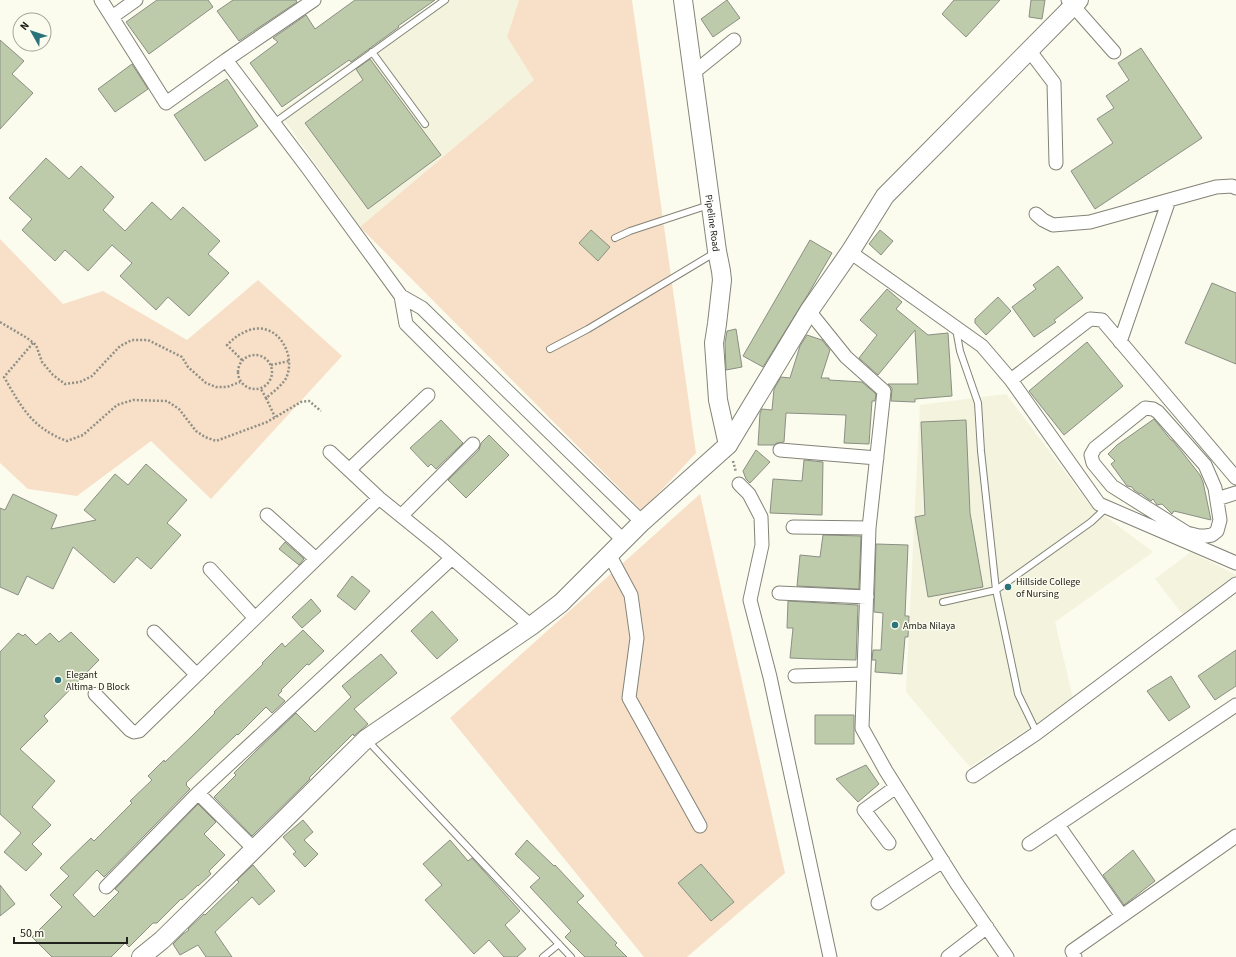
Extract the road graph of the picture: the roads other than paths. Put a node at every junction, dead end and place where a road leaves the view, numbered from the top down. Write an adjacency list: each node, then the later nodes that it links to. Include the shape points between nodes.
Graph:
1 (101, 0): 7 (street)
2 (136, 0): 7 (street)
3 (314, 0): 12 (street)
4 (445, 0): 10 (lane)
5 (683, 0): 13 (street, Pipeline Road)
6 (1073, 2): 9 (street); 11 (street)
7 (112, 17): 12 (street, via 166,103)
8 (734, 40): 13 (street)
9 (1029, 50): 16 (street, via 1054,83); 23 (street, via 886,196)
10 (372, 52): 14 (lane); 15 (lane)
11 (1114, 52)
12 (226, 60): 14 (street)
13 (693, 73): 19 (street, Pipeline Road)
14 (274, 123): 24 (street)
15 (425, 124)
16 (1056, 163)
17 (1236, 188): 18 (street, via 1216,187)
18 (1169, 200): 20 (street, via 1090,222 1053,225); 27 (street)
19 (710, 204): 21 (lane, via 630,230); 22 (street, Pipeline Road)
20 (1036, 214)
21 (615, 238)
22 (717, 251): 28 (lane); 32 (street, Pipeline Road, via 722,280 714,343 718,400)
23 (850, 252): 25 (street); 26 (street)
24 (401, 296): 46 (street, via 422,308); 49 (street, via 406,324)
25 (809, 312): 32 (street); 35 (street, via 846,358 884,391)
26 (956, 327): 29 (street, via 982,346); 56 (lane, via 960,351 978,407)
27 (1120, 342): 29 (street, via 1102,320 1090,319); 37 (street)
28 (550, 349)
29 (1011, 380): 43 (street)
30 (428, 395): 36 (street)
31 (473, 444): 45 (street)
32 (728, 445): 46 (street)
33 (780, 450): 35 (street)
34 (330, 452): 36 (street)
35 (877, 458): 48 (street)
36 (349, 470): 41 (street)
37 (1236, 478)
38 (739, 484): 89 (street, via 749,494 761,517 762,545 750,600 770,677)
39 (1112, 486): 42 (street, via 1187,533 1199,536 1217,531 1220,520); 42 (street, via 1093,463 1091,455 1106,439 1142,410 1149,408 1158,412 1205,465 1213,481); 43 (street)
40 (1236, 493): 42 (street)
41 (379, 498): 45 (street); 52 (street)
42 (1217, 499)
43 (1103, 505): 53 (street); 56 (lane, via 1091,522)
44 (267, 515): 52 (street)
45 (401, 516): 51 (street)
46 (642, 522): 49 (street)
47 (793, 527): 48 (street)
48 (869, 528): 58 (street)
49 (624, 541): 50 (street)
50 (609, 554): 61 (street, via 561,603); 74 (street, via 631,595 636,638 629,698)
51 (452, 558): 61 (street); 72 (street)
52 (316, 559): 60 (street)
53 (1236, 563)
54 (210, 569): 60 (street)
55 (1236, 584): 68 (street)
56 (996, 590): 59 (lane); 68 (lane, via 1018,694)
57 (779, 593): 58 (street)
58 (867, 597): 63 (street)
59 (943, 602)
60 (255, 618): 64 (street)
61 (530, 626): 69 (street)
62 (154, 632): 64 (street)
63 (864, 674): 65 (street); 71 (street, via 862,728)
64 (197, 675): 66 (street, via 139,731 134,732)
65 (795, 676)
66 (95, 694)
67 (1236, 705): 73 (street)
68 (1037, 733): 70 (street)
69 (366, 739): 78 (street); 84 (lane)
70 (973, 776)
71 (896, 786): 76 (street, via 864,810); 79 (street)
72 (198, 793): 78 (street); 80 (street)
73 (1058, 825): 77 (street); 82 (street)
74 (700, 826)
75 (1236, 836): 82 (street)
76 (889, 843)
77 (1029, 844)
78 (254, 849): 86 (street, via 162,940)
79 (943, 862): 81 (street); 83 (street)
80 (106, 887)
81 (878, 903)
82 (1122, 916): 85 (street)
83 (987, 927): 90 (street); 91 (street)
84 (559, 944): 87 (lane); 88 (lane)
85 (1070, 955)
86 (141, 957)
87 (543, 957)
88 (571, 957)
89 (830, 957)
90 (948, 957)
91 (1007, 957)

